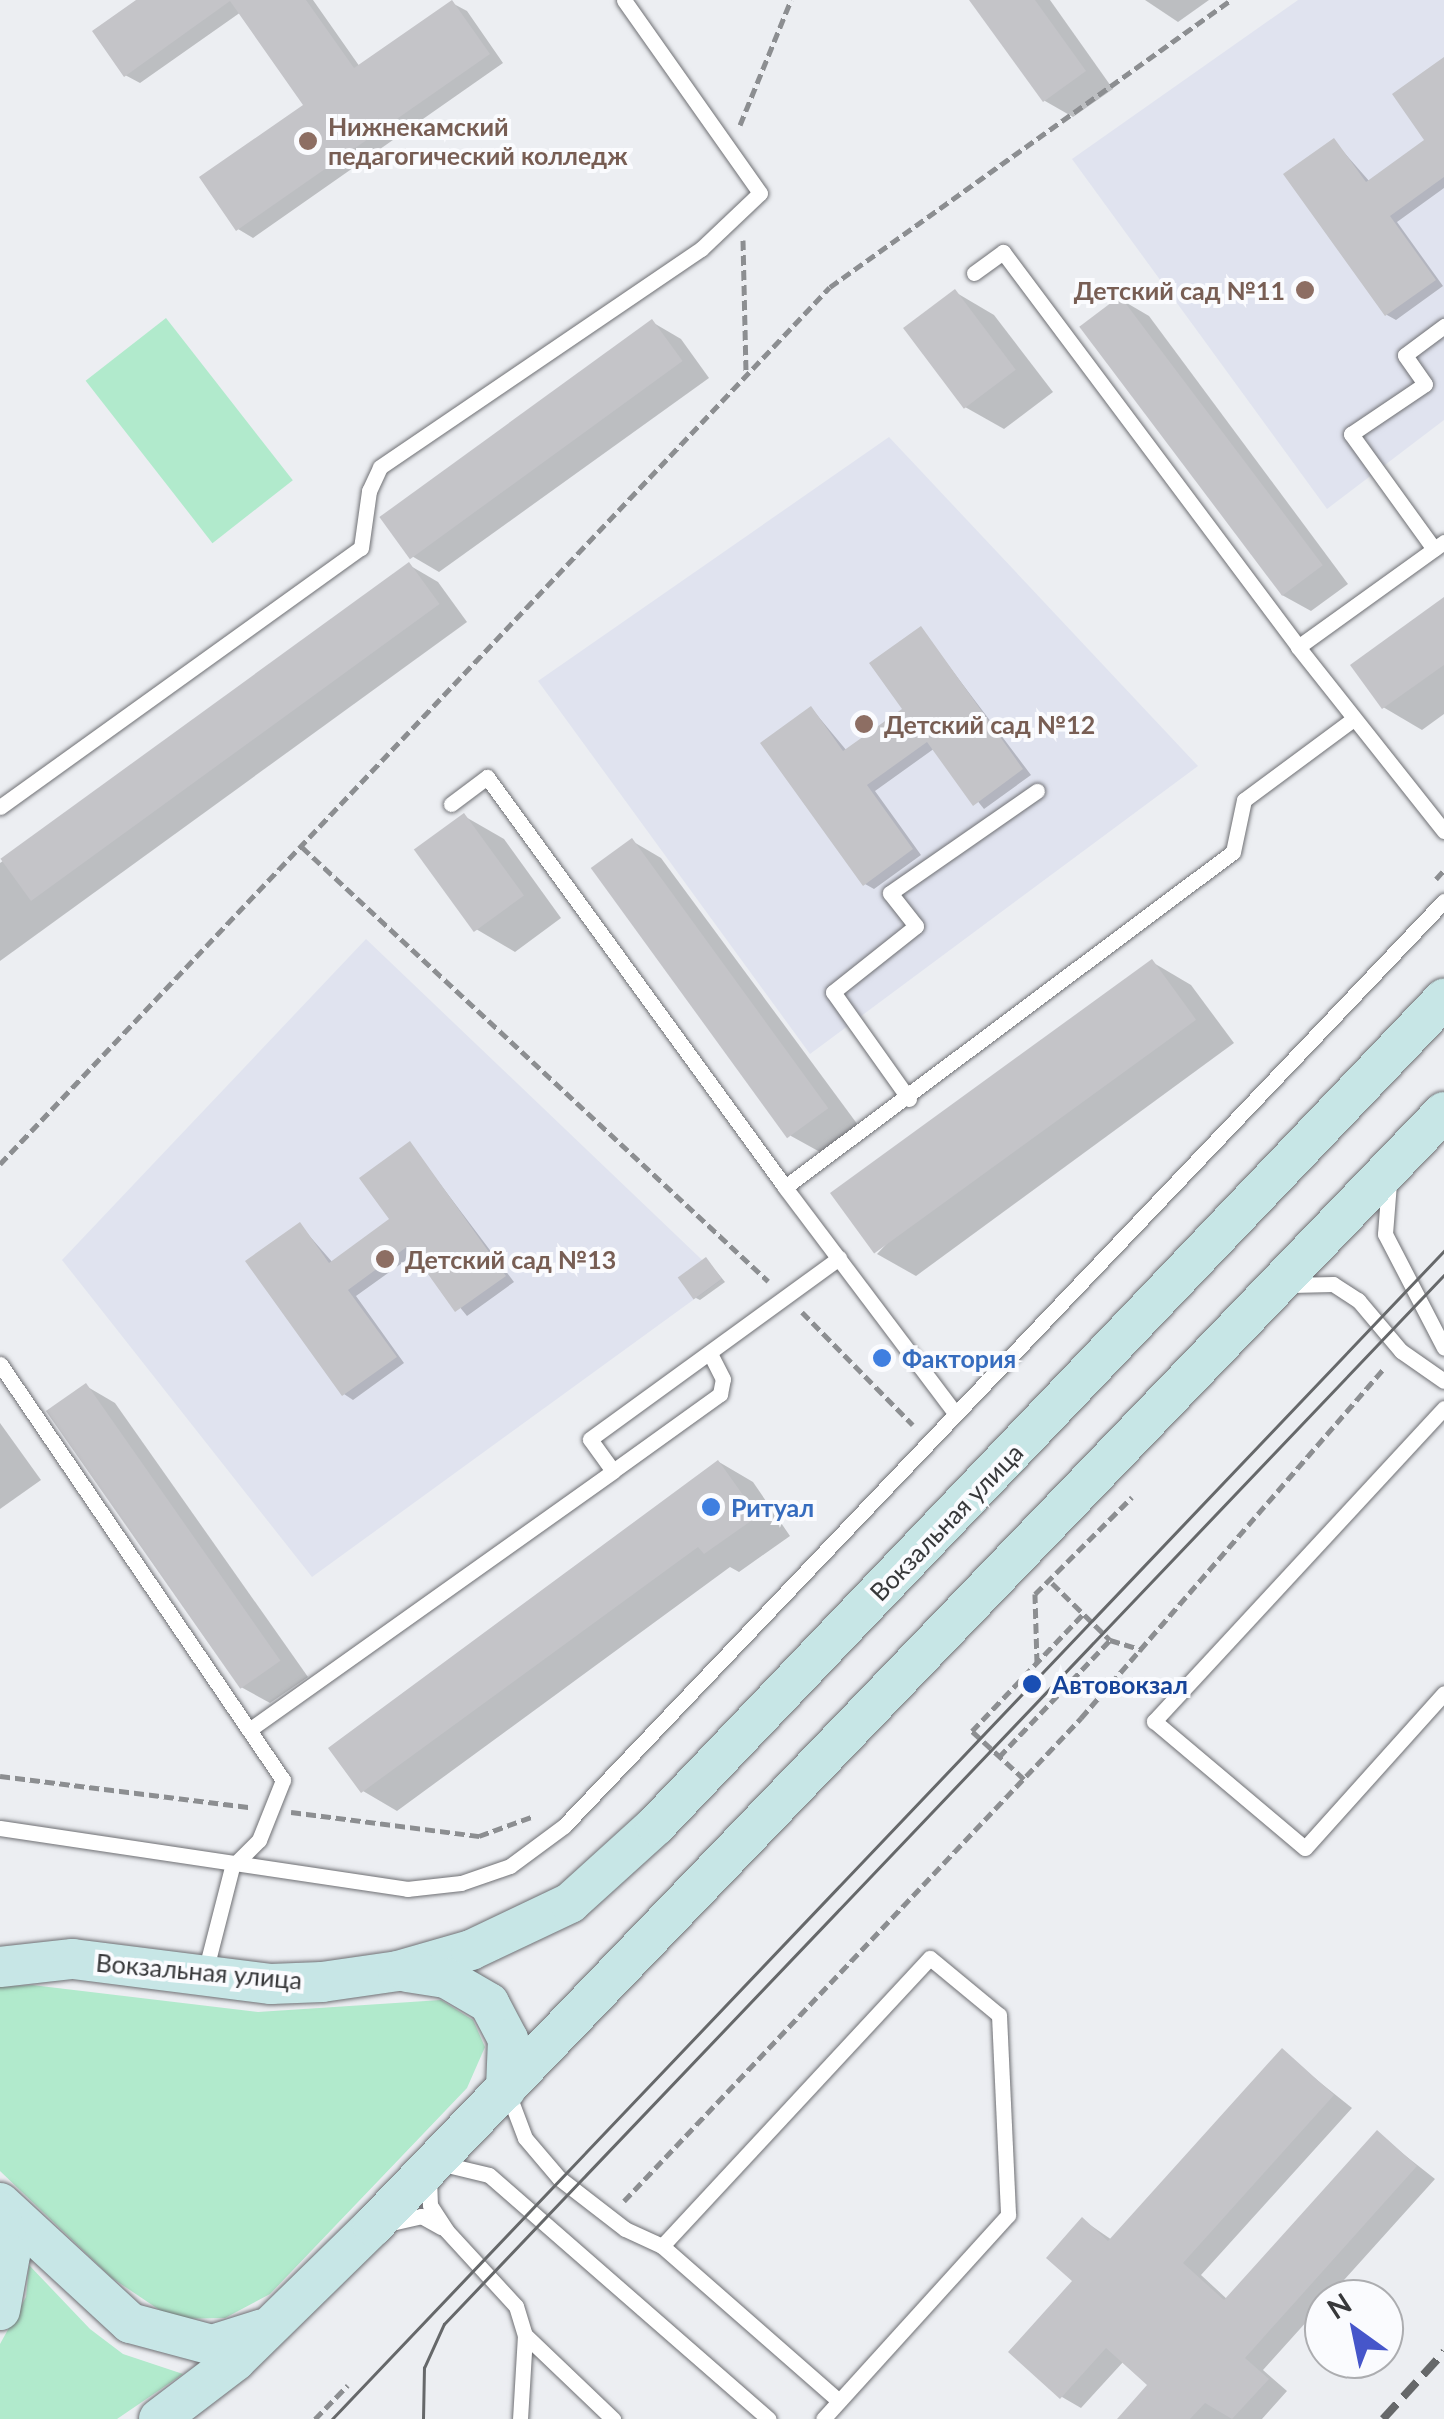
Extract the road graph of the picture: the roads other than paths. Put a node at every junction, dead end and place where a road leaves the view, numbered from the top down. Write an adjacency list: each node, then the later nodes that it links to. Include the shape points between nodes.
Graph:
1 (624, 0): 9 (lane, via 760,193 702,249 380,467 369,491 362,548)
2 (974, 273): 5 (lane, via 1003,252)
3 (1444, 326): 4 (lane, via 1405,355 1425,384 1351,434)
4 (1439, 545): 5 (lane)
5 (1298, 646): 6 (lane)
6 (1352, 720): 10 (lane); 13 (lane, via 1244,800 1232,852)
7 (1037, 791): 13 (lane, via 890,893 916,926 833,992)
8 (451, 804): 16 (lane, via 486,777)
9 (0, 807)
10 (1444, 831)
11 (1444, 901): 24 (lane)
12 (1444, 999): 33 (main road, Вокзальная улица, via 613,1867 528,1927)
13 (909, 1099): 16 (lane)
14 (1444, 1112): 15 (main road)
15 (1392, 1166): 18 (main road); 19 (lane, via 1386,1234)
16 (785, 1187): 17 (lane)
17 (839, 1258): 20 (lane); 24 (lane)
18 (1277, 1287): 22 (lane, via 1333,1284); 35 (main road)
19 (1444, 1348)
20 (710, 1353): 25 (lane, via 723,1379 720,1394); 25 (lane, via 590,1439)
21 (0, 1364): 27 (lane)
22 (1444, 1381)
23 (1444, 1408): 26 (lane, via 1154,1721 1304,1848)
24 (955, 1413): 29 (lane, via 564,1826 510,1866 461,1883 407,1890)
25 (613, 1471): 27 (lane)
26 (1444, 1693)
27 (249, 1730): 29 (lane, via 283,1780 259,1840)
28 (0, 1828): 29 (lane)
29 (232, 1867): 34 (lane)
30 (0, 1945): 31 (main road)
31 (73, 1959): 32 (main road, Вокзальная улица); 34 (main road, Вокзальная улица)
32 (0, 1967)
33 (398, 1971): 34 (main road, Вокзальная улица, via 271,1984); 35 (main road, Вокзальная улица, via 446,1978 489,2003 508,2040)
34 (204, 1976)
35 (506, 2089): 36 (main road); 41 (lane, via 536,2154 608,2217)
36 (432, 2166): 39 (main road); 40 (lane, via 430,2206); 49 (lane, via 489,2175)
37 (0, 2204): 43 (main road, via 99,2298 154,2335 212,2345)
38 (0, 2212): 42 (main road, via 10,2255)
39 (373, 2226): 40 (lane, via 421,2216); 43 (main road)
40 (446, 2230): 44 (lane, via 492,2273 516,2306)
41 (662, 2246): 45 (lane); 45 (lane, via 930,1958 1000,2015 1008,2214)
42 (0, 2310)
43 (280, 2320): 46 (main road)
44 (526, 2336): 47 (lane); 48 (lane)
45 (839, 2402): 50 (lane)
46 (159, 2419)
47 (520, 2419)
48 (613, 2419)
49 (770, 2419)
50 (824, 2419)

